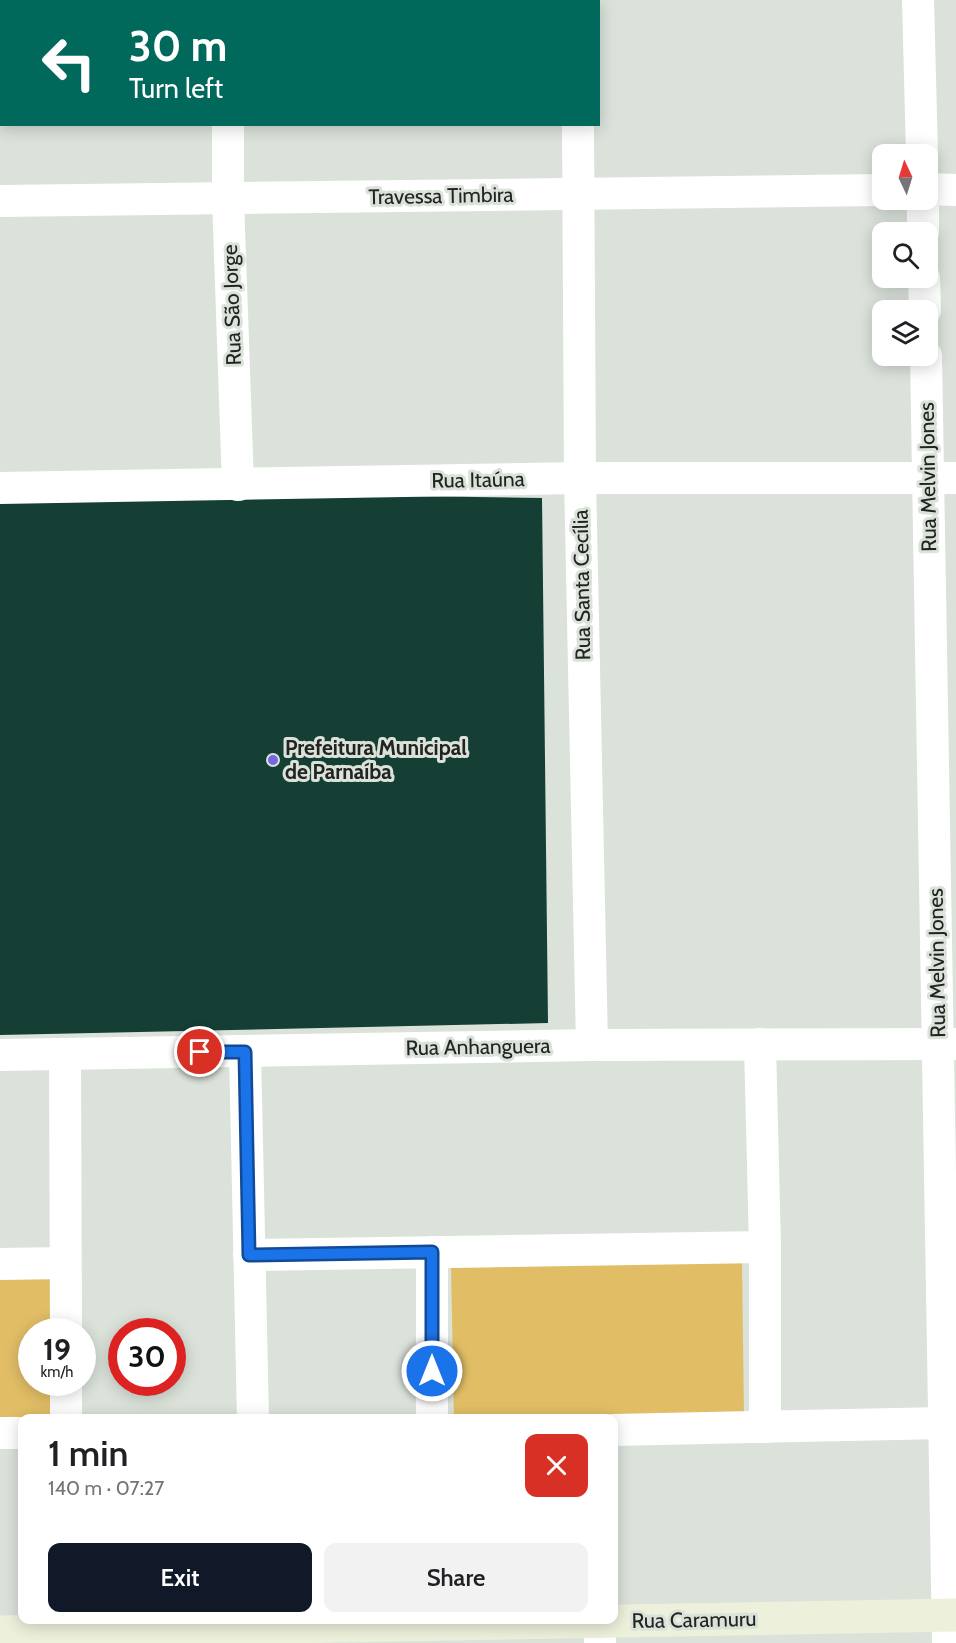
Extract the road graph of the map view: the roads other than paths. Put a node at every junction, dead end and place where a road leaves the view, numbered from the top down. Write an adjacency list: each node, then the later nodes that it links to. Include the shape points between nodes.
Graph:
1 (918, 0): 4 (street)
2 (228, 126): 9 (street, Rua São Jorge)
3 (578, 126): 8 (street, Rua Santa Cecília)
4 (922, 144)
5 (938, 189): 7 (street)
6 (872, 190): 8 (street, Travessa Timbira)
7 (956, 190)
8 (579, 195): 9 (street, Travessa Timbira); 12 (street, Rua Santa Cecília)
9 (228, 199): 10 (street, Travessa Timbira); 14 (street, Rua São Jorge)
10 (0, 201)
11 (927, 366): 13 (street, Rua Melvin Jones)
12 (580, 478): 13 (street, Rua Itaúna); 14 (street, Rua Itaúna); 18 (street, Rua Santa Cecília)
13 (942, 478): 17 (street, Rua Melvin Jones)
14 (238, 485): 15 (street, Rua Itaúna)
15 (0, 488)
16 (760, 1044): 17 (street, Rua Anhanguera); 18 (street, Rua Anhanguera); 22 (street)
17 (947, 1044): 32 (street, Rua Melvin Jones)
18 (592, 1045): 19 (street, Rua Anhanguera)
19 (245, 1052): 20 (street, Rua Anhanguera); 24 (street)
20 (65, 1054): 21 (street, Rua Anhanguera); 25 (street)
21 (0, 1055)
22 (765, 1247): 23 (street); 33 (street)
23 (432, 1252): 24 (street); 31 (street)
24 (249, 1255): 30 (street)
25 (65, 1263): 26 (street); 27 (street)
26 (0, 1264)
27 (66, 1318)
28 (66, 1396): 29 (street)
29 (66, 1414)
30 (253, 1414)
31 (432, 1414)
32 (945, 1423): 33 (street); 39 (street, Rua Melvin Jones)
33 (765, 1427): 34 (street)
34 (618, 1430)
35 (0, 1433): 36 (street)
36 (18, 1433)
37 (386, 1624): 40 (street, Rua Caramuru)
38 (464, 1624): 42 (street, Rua Caramuru)
39 (950, 1624): 42 (street, Rua Caramuru)
40 (253, 1630): 41 (street, Rua Caramuru)
41 (0, 1632)
42 (600, 1632)

